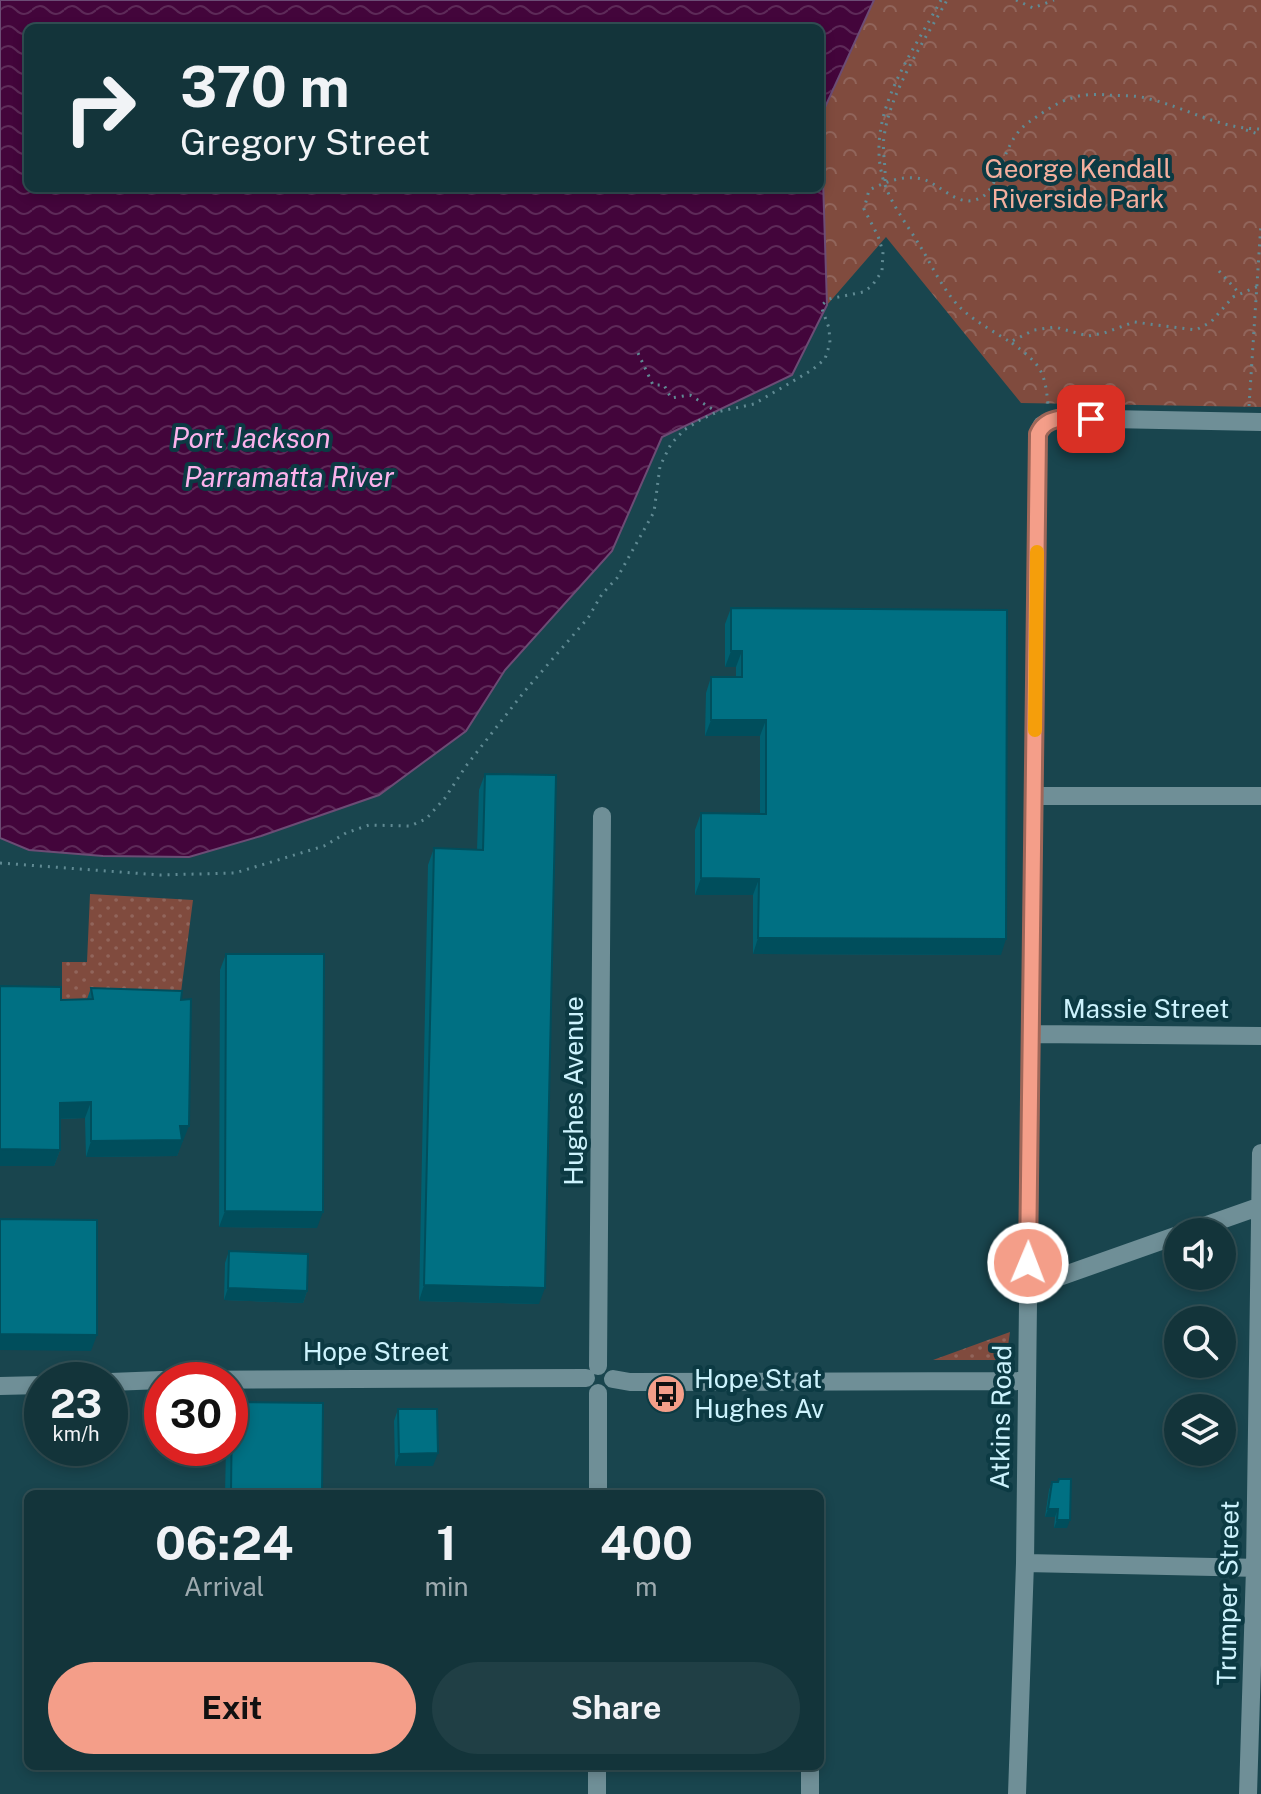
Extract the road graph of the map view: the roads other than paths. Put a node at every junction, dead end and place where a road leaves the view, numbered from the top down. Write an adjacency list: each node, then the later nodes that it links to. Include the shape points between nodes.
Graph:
1 (1255, 422): 2 (street, Atkins Road, via 1059,418 1042,425)
2 (1035, 796): 3 (street); 5 (street, Atkins Road)
3 (1261, 796)
4 (602, 816): 12 (street, Hughes Avenue)
5 (1032, 1034): 6 (street, Massie Street); 11 (street, Atkins Road)
6 (1261, 1036)
7 (1261, 1153): 8 (street, Trumper Street)
8 (1260, 1206): 9 (street); 19 (street, Trumper Street)
9 (1226, 1218)
10 (1164, 1240): 11 (street)
11 (1028, 1288): 14 (street, Atkins Road)
12 (594, 1379): 13 (street, Hope Street); 14 (street, via 607,1368 613,1379 630,1382); 17 (street, Hughes Avenue)
13 (248, 1380)
14 (1027, 1381): 18 (street, Atkins Road)
15 (24, 1385): 16 (street)
16 (0, 1386)
17 (598, 1490)
18 (1025, 1563): 19 (street); 24 (street, Atkins Road)
19 (1258, 1568): 25 (street, Trumper Street)
20 (597, 1770): 22 (street)
21 (810, 1770): 23 (street)
22 (597, 1794)
23 (810, 1794)
24 (1017, 1794)
25 (1248, 1794)

